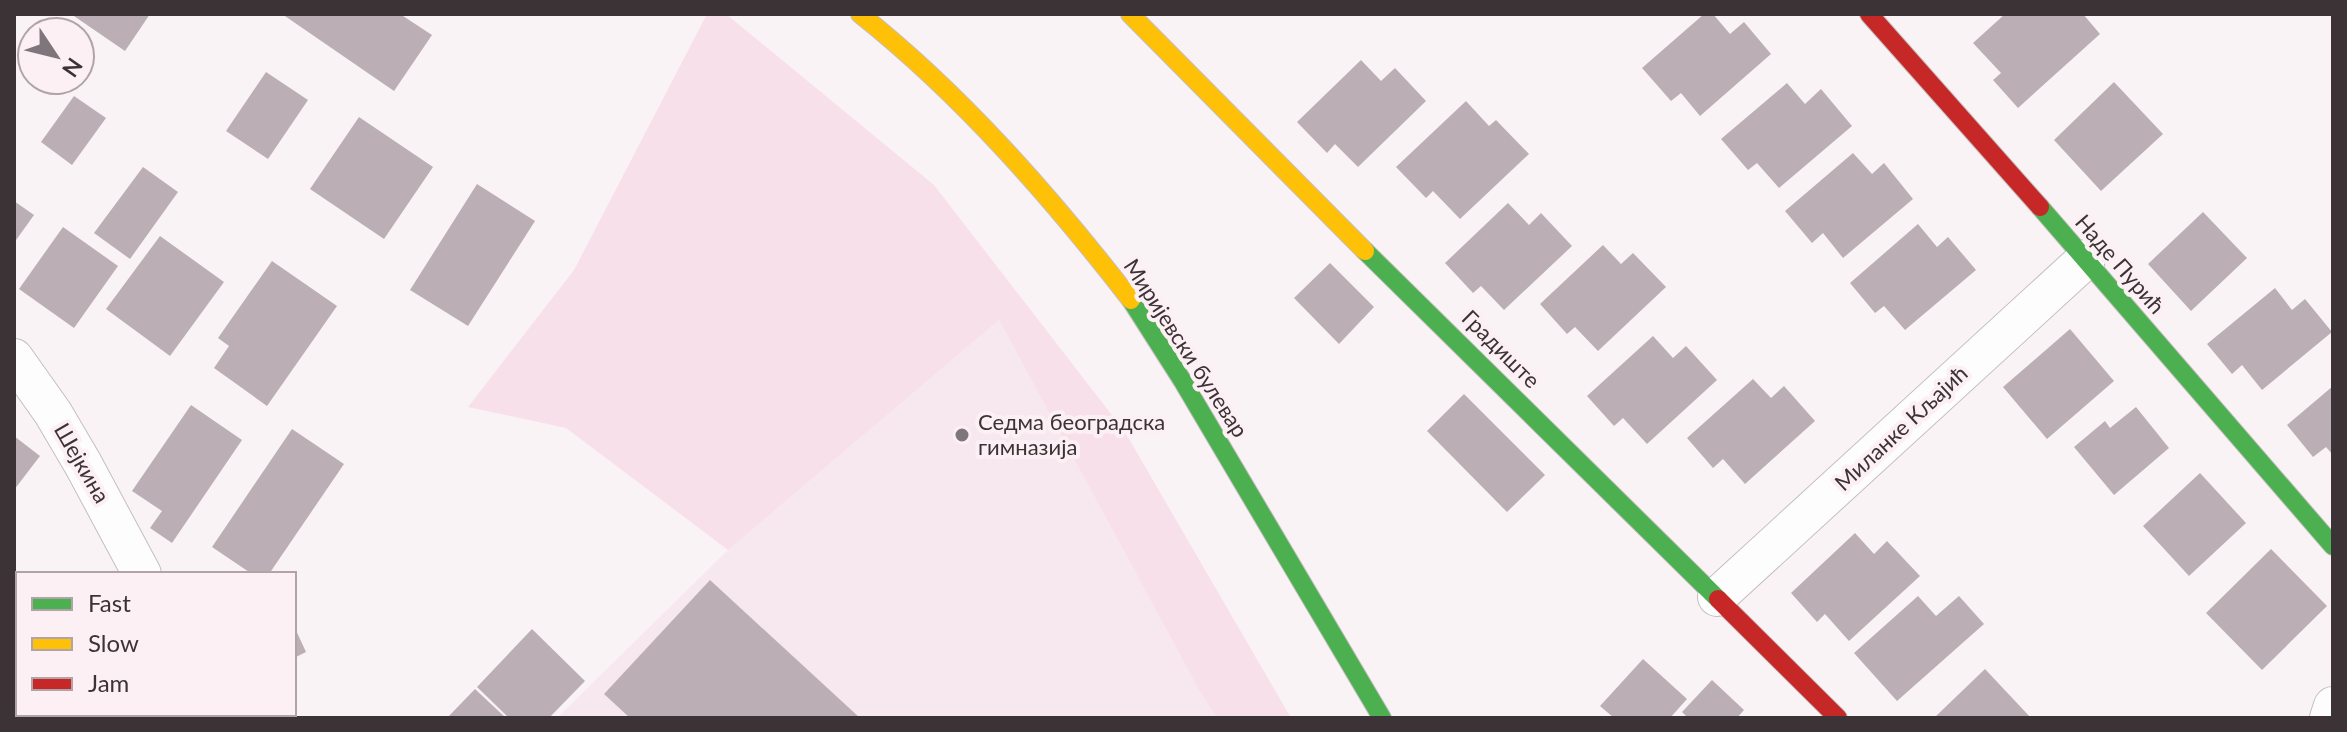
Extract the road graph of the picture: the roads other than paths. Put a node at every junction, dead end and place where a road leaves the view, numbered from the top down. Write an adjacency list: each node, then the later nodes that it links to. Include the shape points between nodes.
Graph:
1 (860, 14): 10 (street, Миријевски булевар, via 1028,174 1130,299)
2 (1130, 14): 8 (street, Градиште)
3 (1869, 14): 4 (street, Наде Пурић)
4 (2086, 259): 6 (street, Наде Пурић); 8 (street, Миланке Кљајић)
5 (14, 358): 7 (street, Шејкина, via 53,413)
6 (2333, 546)
7 (141, 572)
8 (1717, 597): 11 (street, Градиште)
9 (2333, 706): 12 (street)
10 (1382, 718)
11 (1838, 718)
12 (2329, 718)

